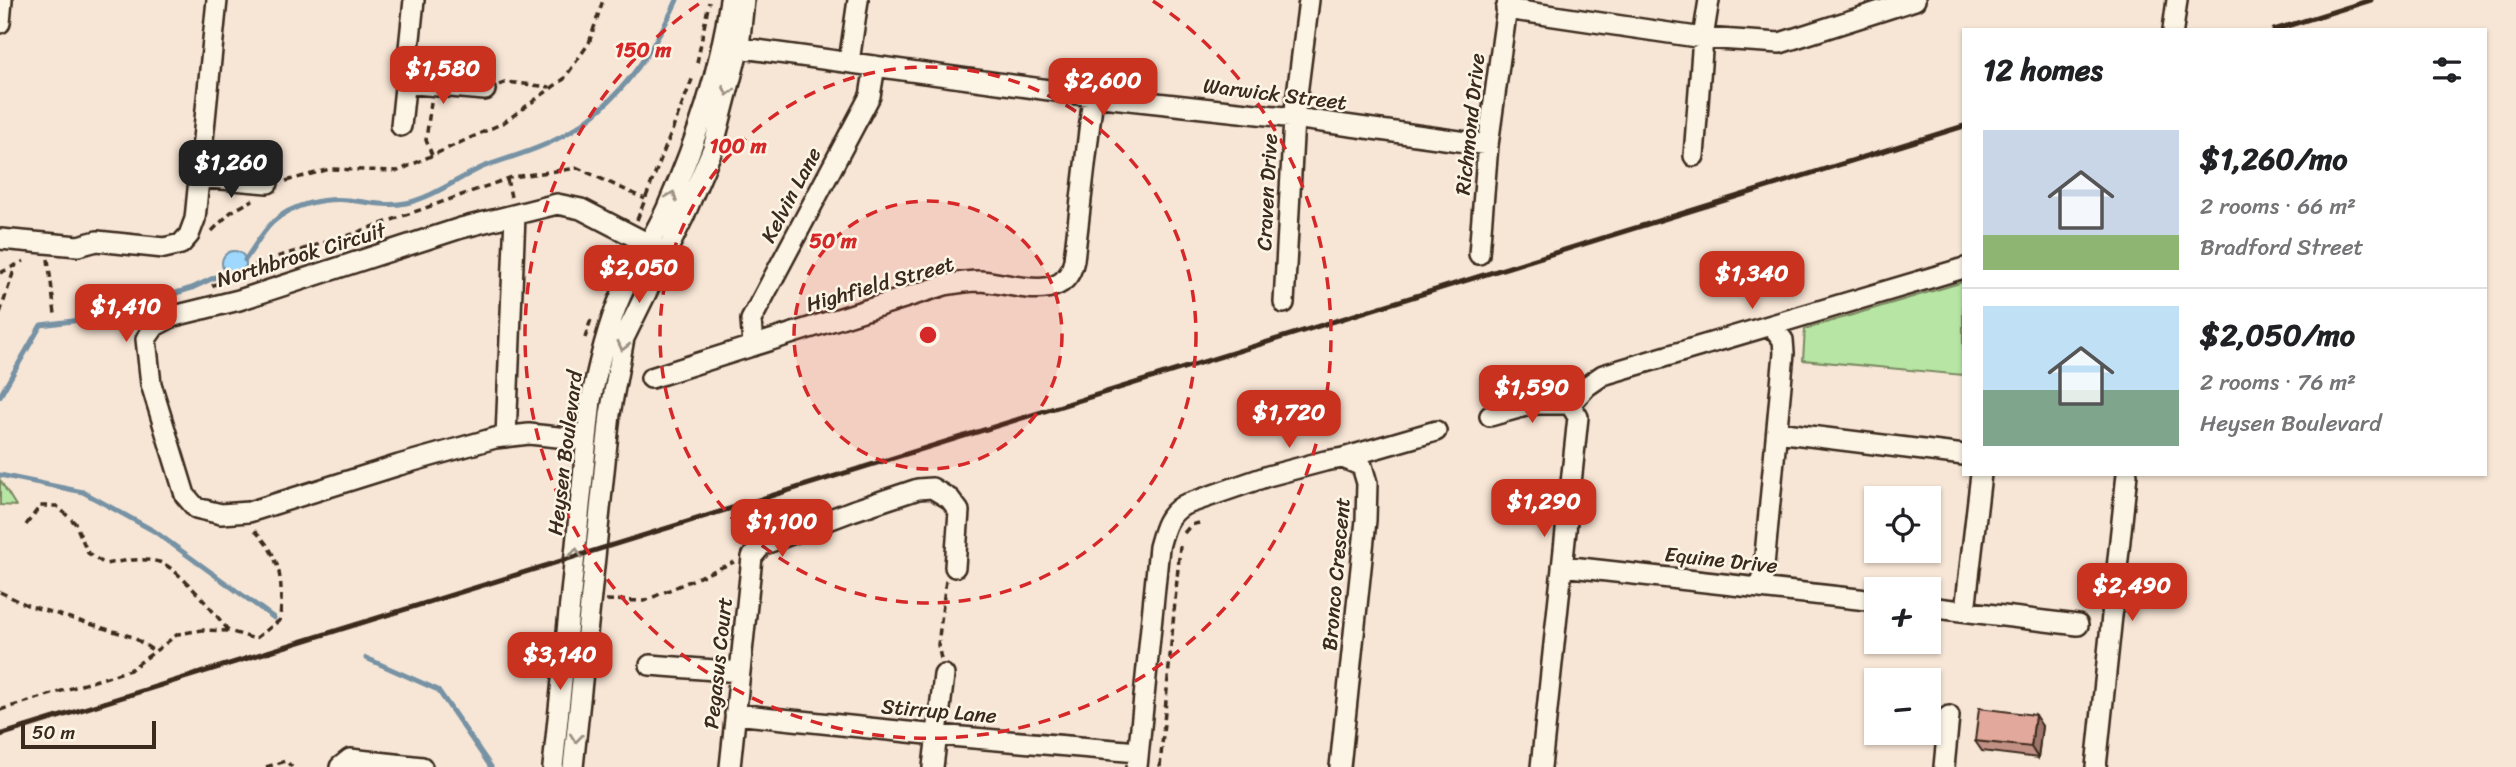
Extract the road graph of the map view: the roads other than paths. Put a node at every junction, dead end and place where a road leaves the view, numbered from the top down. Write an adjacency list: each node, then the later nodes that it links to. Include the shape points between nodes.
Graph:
1 (2, 0): 12 (street)
2 (217, 0): 25 (street)
3 (414, 0): 18 (street)
4 (730, 0): 15 (street, Heysen Boulevard)
5 (744, 0): 15 (street, Heysen Boulevard)
6 (858, 0): 16 (street)
7 (1309, 0): 21 (street, Craven Drive)
8 (1709, 0): 14 (street)
9 (1915, 0): 14 (street, via 1780,43)
10 (2177, 0): 13 (street)
11 (1507, 5): 14 (street); 23 (street, Richmond Drive)
12 (0, 23)
13 (2173, 28)
14 (1703, 38): 24 (street)
15 (731, 46): 16 (street, Warwick Street); 29 (street, Heysen Boulevard, via 666,209)
16 (849, 62): 17 (street, Warwick Street)
17 (875, 65): 20 (street, Warwick Street); 34 (street, Kelvin Lane, via 870,96 751,320)
18 (404, 83): 19 (street); 22 (street)
19 (485, 90)
20 (1093, 96): 21 (street, Warwick Street); 34 (street, Highfield Street, via 1074,260 1061,284 1040,289 979,281 945,285)
21 (1294, 118): 23 (street, Warwick Street); 32 (street, Craven Drive)
22 (401, 126)
23 (1488, 145): 30 (street, Richmond Drive)
24 (1694, 156)
25 (199, 177): 26 (street); 28 (street, via 195,219 181,244 164,248 97,241 78,246)
26 (268, 183)
27 (515, 215): 29 (street, Northbrook Circuit, via 557,204 581,209); 40 (street); 40 (street, Northbrook Circuit, via 174,316 155,326 146,340 151,384 185,495 196,508 221,514 249,512)
28 (0, 239)
29 (657, 248): 41 (street, Heysen Boulevard, via 622,292 603,345); 63 (street, Heysen Boulevard, one-way to 63, via 624,338 611,406)
30 (1479, 254)
31 (1962, 269): 33 (street)
32 (1284, 303)
33 (1772, 326): 36 (street, via 1603,375); 39 (street, via 1783,340 1784,353)
34 (753, 346): 35 (street, Highfield Street)
35 (651, 378)
36 (1570, 404): 37 (street, via 1532,404); 46 (street, via 1578,416)
37 (1490, 416)
38 (1436, 430): 43 (street)
39 (1777, 432): 42 (street); 48 (street)
40 (506, 437): 41 (street, Northbrook Circuit, via 529,434)
41 (587, 440): 62 (street, Heysen Boulevard, one-way to 41)
42 (1962, 455)
43 (1343, 458): 59 (street, via 1268,476 1173,512 1159,547); 66 (street, Bronco Crescent, via 1362,466 1367,483)
44 (1981, 476): 51 (street)
45 (2127, 476): 70 (street)
46 (1562, 566): 48 (street, Equine Drive); 67 (street)
47 (955, 567): 54 (street, Pegasus Court, via 959,510 932,488 918,489 762,545 752,557)
48 (1762, 587): 49 (street, Equine Drive)
49 (1864, 600)
50 (1941, 608): 51 (street)
51 (1965, 611): 52 (street)
52 (2078, 625)
53 (650, 665): 54 (street)
54 (740, 672): 56 (street, Pegasus Court)
55 (944, 674): 58 (street)
56 (735, 715): 58 (street, Stirrup Lane); 64 (street, Pegasus Court)
57 (1949, 716): 69 (street)
58 (937, 734): 59 (street, Stirrup Lane); 65 (street)
59 (1137, 759)
60 (340, 767): 61 (street, via 350,759)
61 (422, 767)
62 (553, 767)
63 (573, 767)
64 (730, 767)
65 (933, 767)
66 (1340, 767)
67 (1541, 767): 68 (street)
68 (1548, 767)
69 (1944, 767)
70 (2096, 767)

